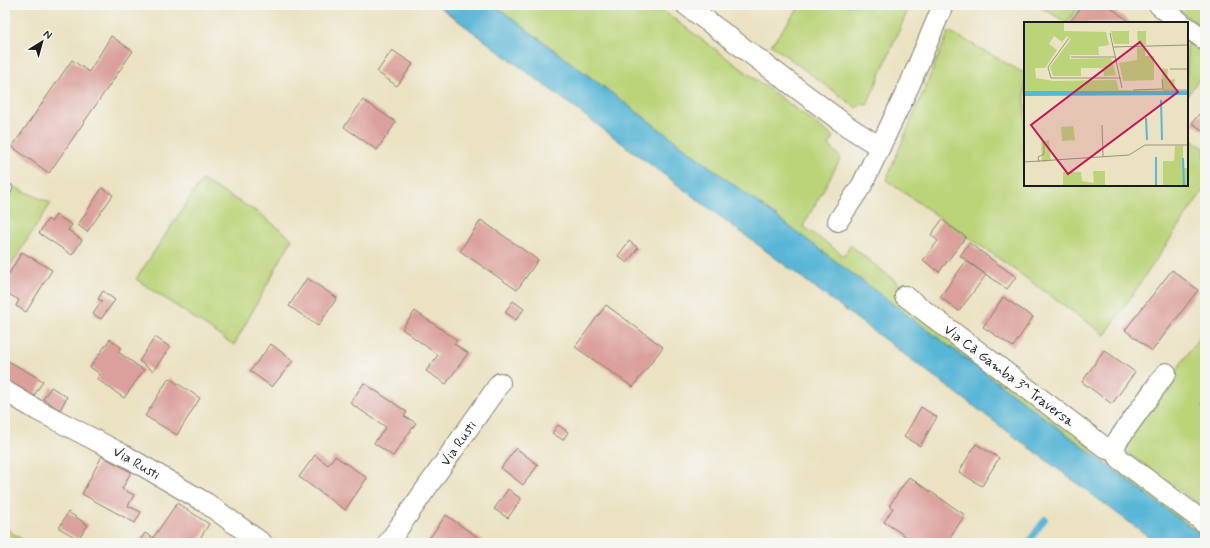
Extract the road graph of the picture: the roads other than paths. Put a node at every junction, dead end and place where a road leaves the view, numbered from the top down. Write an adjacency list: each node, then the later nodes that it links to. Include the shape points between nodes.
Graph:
1 (686, 5): 7 (street)
2 (943, 5): 7 (street)
3 (1162, 6): 4 (street)
4 (1180, 22)
5 (1188, 28): 6 (street)
6 (1205, 40)
7 (880, 148): 8 (street, via 862,185)
8 (838, 222)
9 (905, 296): 13 (street, Via Cà Gamba 3^ Traversa, via 1107,448)
10 (1166, 373): 13 (street, via 1118,440)
11 (500, 383): 16 (street, Via Rusti)
12 (5, 392): 15 (street, Via Rusti, via 126,456 206,503)
13 (1115, 449): 14 (street, Via Cà Gamba 3^ Traversa, via 1120,460)
14 (1205, 523)
15 (262, 543)
16 (388, 543)

